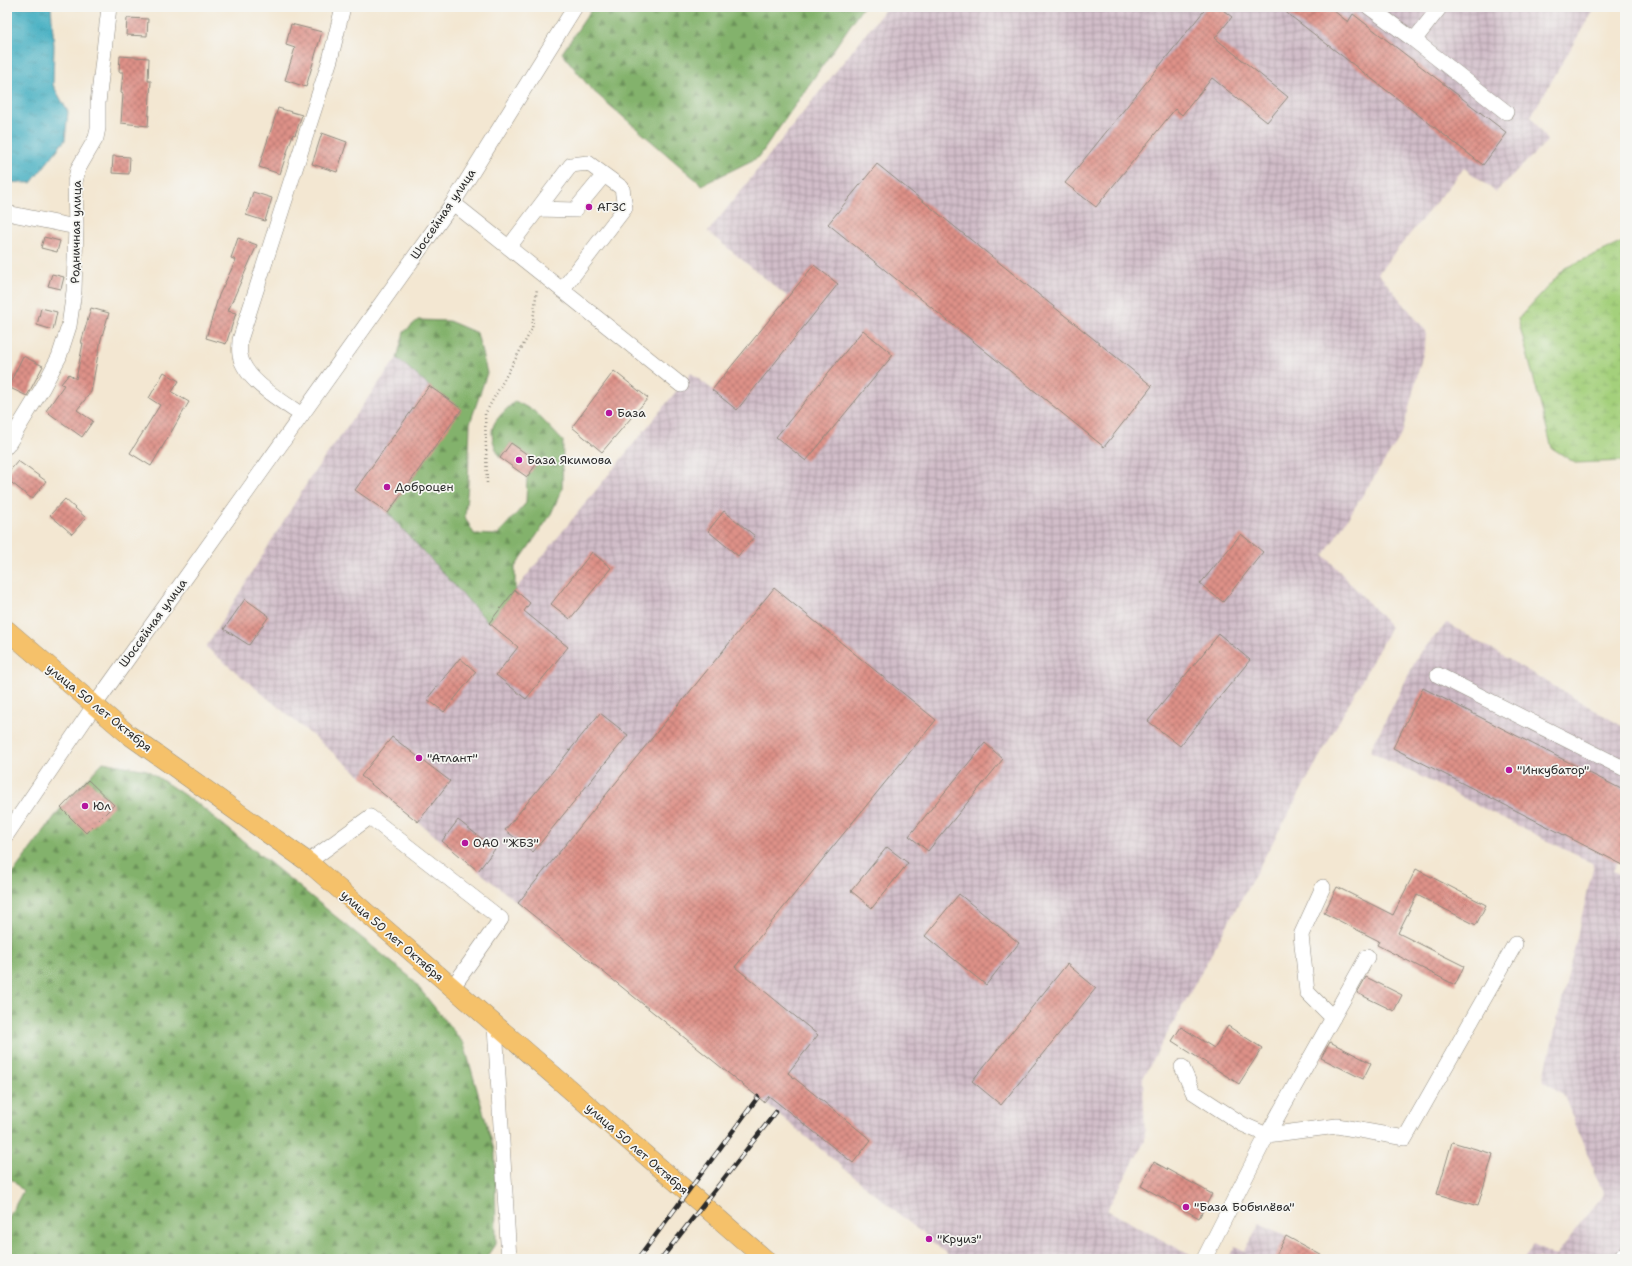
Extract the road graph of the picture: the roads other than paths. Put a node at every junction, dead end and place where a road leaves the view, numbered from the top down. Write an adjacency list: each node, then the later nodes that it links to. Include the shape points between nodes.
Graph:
1 (109, 7): 12 (street, Родничная улица, via 98,103 98,128 96,138 78,168 75,182)
2 (343, 7): 16 (street, via 330,60 240,340 240,356 248,371 262,386)
3 (575, 7): 9 (street, Шоссейная улица)
4 (1369, 7): 6 (street)
5 (1440, 7): 6 (street)
6 (1414, 40): 7 (street)
7 (1506, 112)
8 (604, 175): 10 (street, via 575,210); 10 (street, via 588,163 571,165); 14 (street, via 622,188 625,208)
9 (453, 203): 13 (street); 16 (street, Шоссейная улица)
10 (538, 209): 13 (street)
11 (7, 213): 12 (street)
12 (76, 227): 17 (street, Родничная улица, via 74,291 69,326 59,357)
13 (509, 247): 14 (street)
14 (562, 290): 15 (street)
15 (681, 384)
16 (302, 415): 20 (street, Шоссейная улица)
17 (7, 446)
18 (7, 630): 20 (main road, улица 50 лет Октября)
19 (1438, 676): 21 (street)
20 (94, 706): 22 (street, Шоссейная улица); 23 (main road, улица 50 лет Октября, via 129,736)
21 (1625, 769)
22 (7, 834)
23 (308, 862): 27 (main road, улица 50 лет Октября); 27 (street, via 370,817 501,919)
24 (1323, 887): 28 (street, via 1301,935 1307,992)
25 (1515, 944): 31 (street, via 1405,1138 1337,1126)
26 (1367, 957): 28 (street)
27 (452, 988): 29 (main road, улица 50 лет Октября)
28 (1333, 1018): 31 (street)
29 (495, 1026): 33 (street); 34 (main road, улица 50 лет Октября)
30 (1182, 1067): 31 (street, via 1193,1092 1242,1124)
31 (1267, 1135): 35 (street)
32 (1625, 1253): 36 (street)
33 (507, 1255)
34 (765, 1259)
35 (1204, 1259)
36 (1620, 1259)

